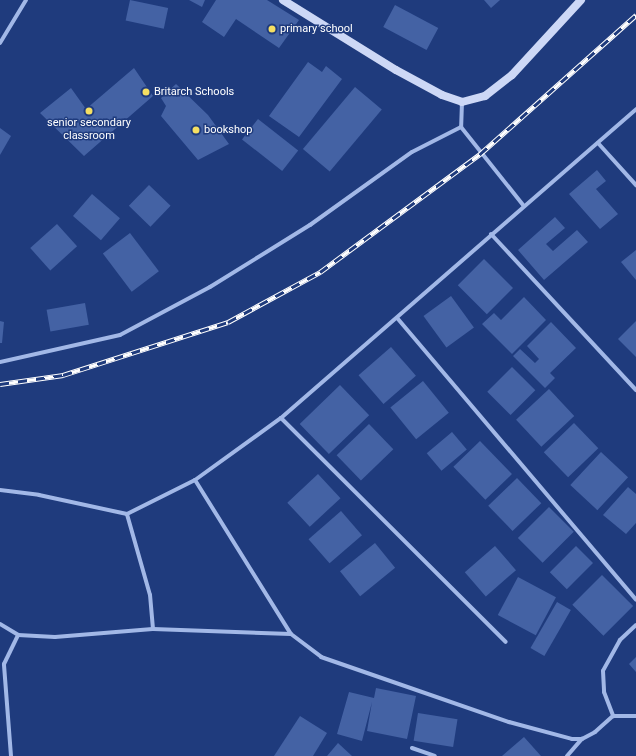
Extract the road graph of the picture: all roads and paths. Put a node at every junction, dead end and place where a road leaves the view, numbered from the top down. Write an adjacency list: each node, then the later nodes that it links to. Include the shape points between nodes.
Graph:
1 (26, 0): 4 (street)
2 (581, 0): 5 (street, via 512,75 485,96)
3 (286, 1): 5 (street, via 396,70 442,95)
4 (0, 43)
5 (462, 102): 7 (street)
6 (636, 109): 8 (street)
7 (461, 127): 10 (street); 13 (street, via 412,152 310,225 210,287 120,335)
8 (598, 143): 9 (street); 10 (street)
9 (636, 185)
10 (523, 205): 11 (street)
11 (491, 234): 12 (street); 14 (street)
12 (398, 319): 15 (street); 19 (street)
13 (0, 362)
14 (636, 390)
15 (281, 418): 16 (street); 25 (street)
16 (195, 480): 18 (street); 23 (street)
17 (0, 490): 18 (street, via 39,495)
18 (127, 514): 22 (street, via 150,595)
19 (636, 600)
20 (0, 624): 24 (street)
21 (636, 625): 26 (street, via 620,640 603,671 604,692)
22 (153, 629): 23 (street); 24 (street, via 55,637)
23 (292, 634): 28 (street, via 321,657 509,722)
24 (18, 635): 30 (street, via 4,664)
25 (506, 642)
26 (613, 716): 27 (street); 28 (street)
27 (636, 716)
28 (582, 739): 32 (street)
29 (412, 748): 31 (street)
30 (11, 756)
31 (435, 756)
32 (567, 756)

